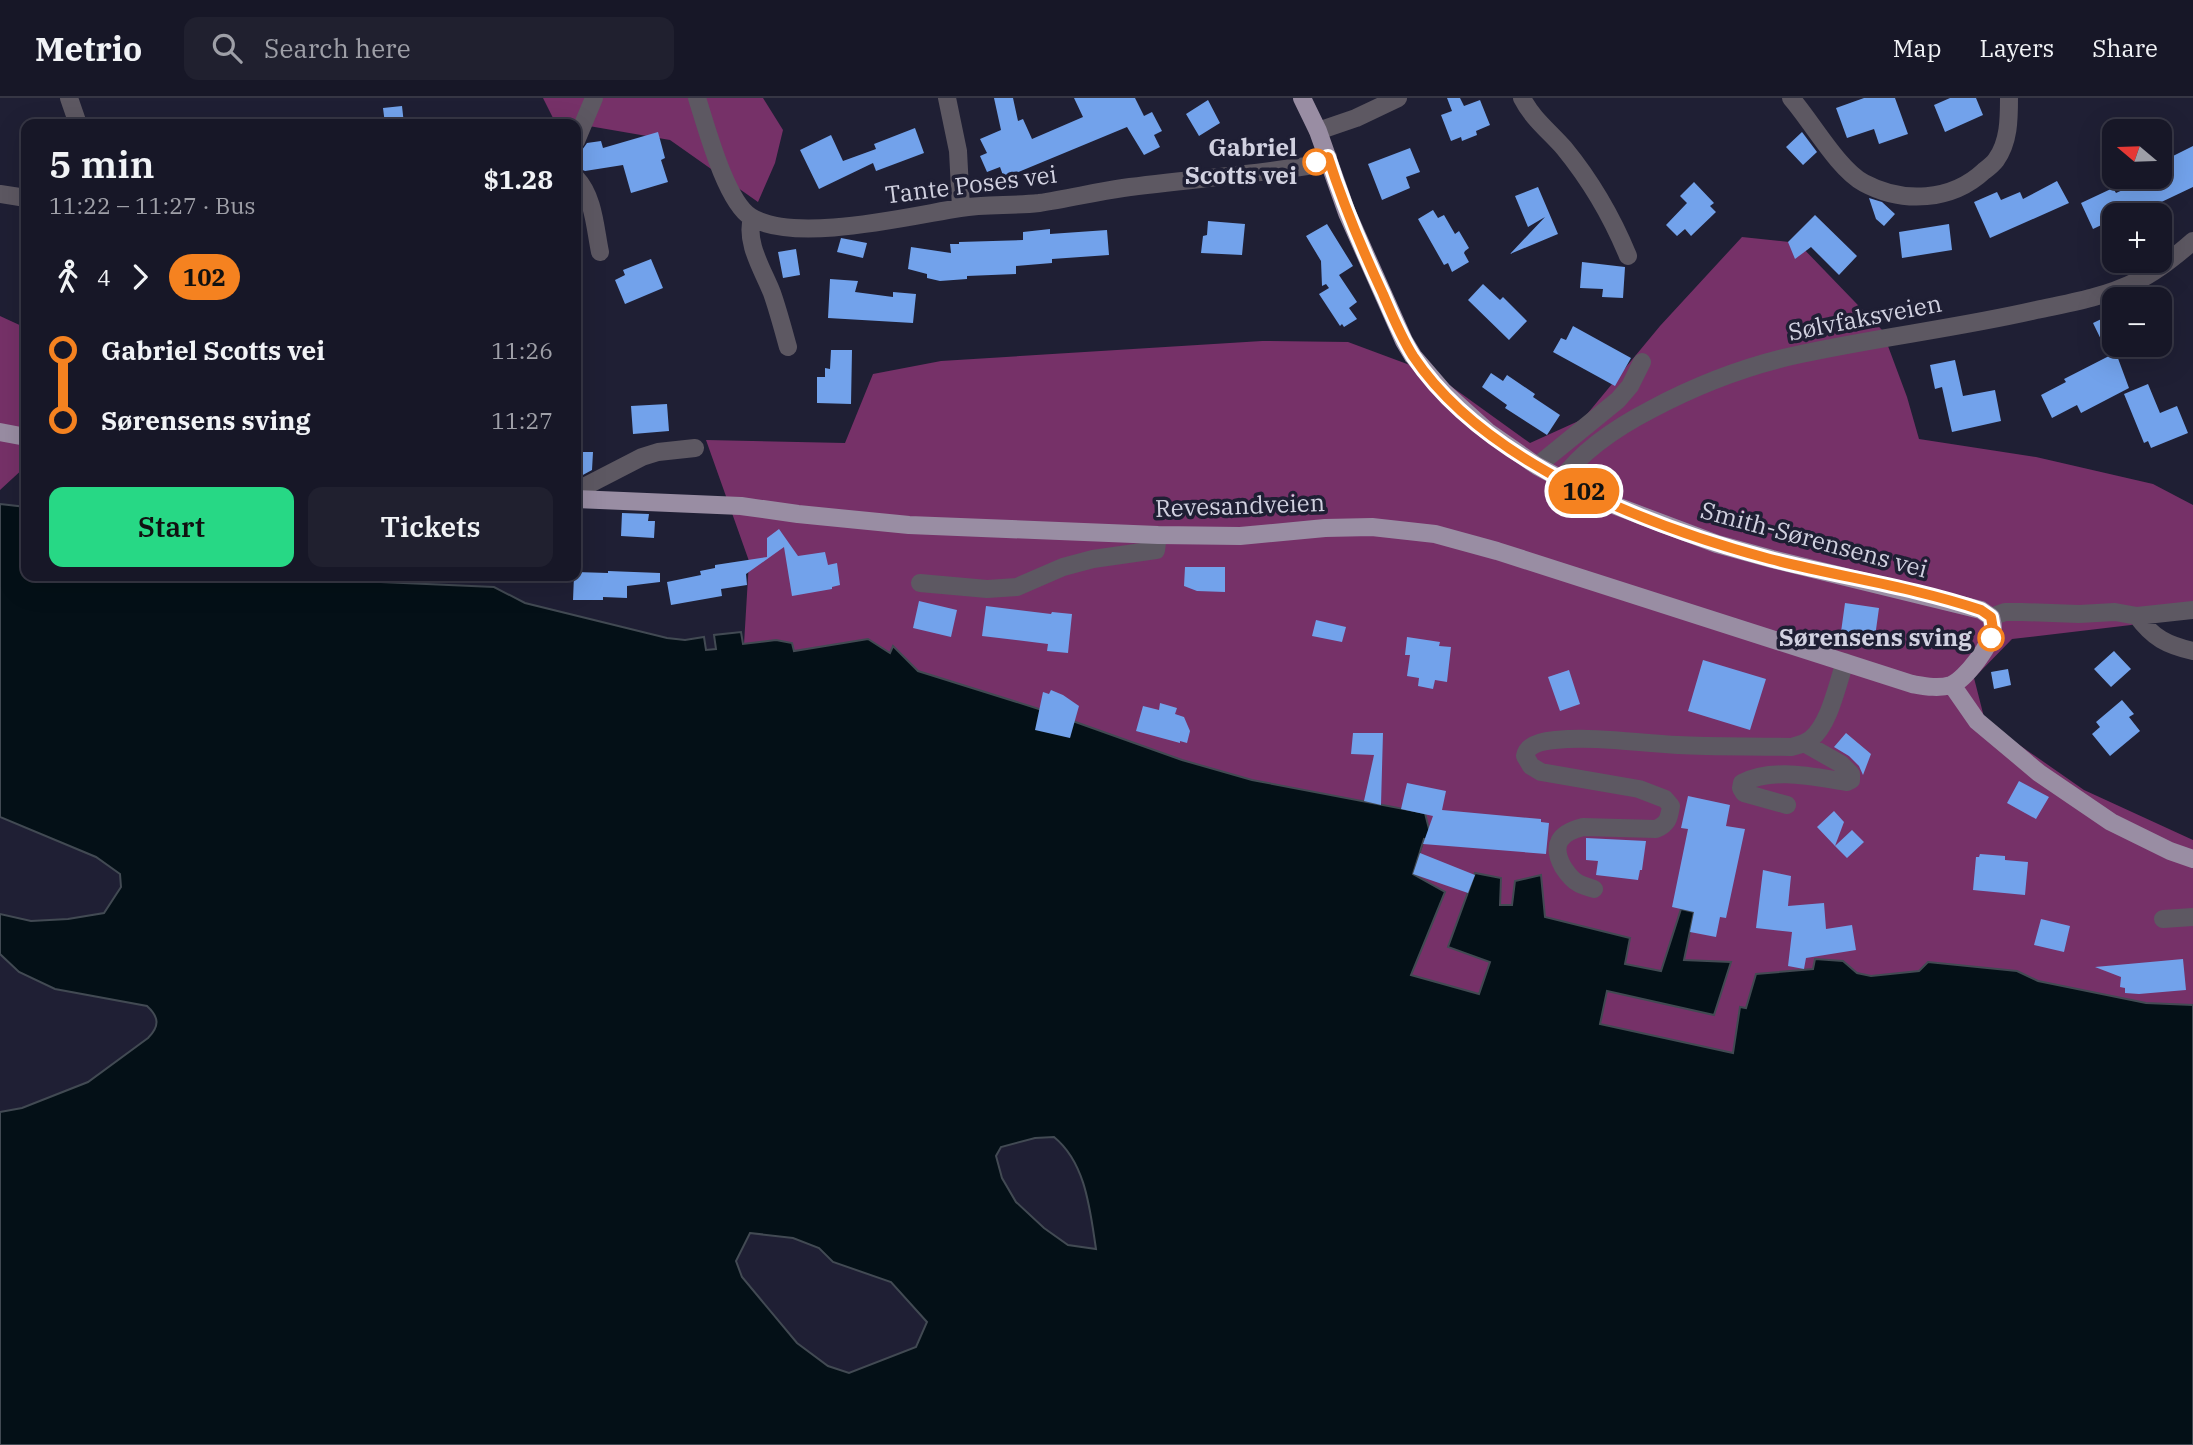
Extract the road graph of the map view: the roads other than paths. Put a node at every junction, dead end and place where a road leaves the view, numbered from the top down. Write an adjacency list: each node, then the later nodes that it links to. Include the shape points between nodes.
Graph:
1 (69, 98): 10 (street)
2 (594, 98): 11 (street)
3 (697, 98): 18 (street, via 733,196)
4 (947, 98): 17 (street, via 958,151)
5 (1302, 98): 12 (main road, Smith-Sørensens vei)
6 (1398, 98): 12 (street)
7 (1521, 98): 21 (street, via 1576,164 1612,219)
8 (1791, 98): 9 (street, via 1848,171 1886,193 1914,198 1943,194 1973,181 1996,160 2008,130)
9 (2009, 98)
10 (76, 119)
11 (581, 129)
12 (1318, 131): 13 (main road, Smith-Sørensens vei)
13 (1328, 157): 17 (street, Tante Poses vei, via 1307,166 1261,173 1120,188 1038,203); 27 (main road, Smith-Sørensens vei, via 1363,249 1413,356 1465,413)
14 (581, 184): 20 (street, via 592,208)
15 (0, 194): 16 (street)
16 (21, 197)
17 (961, 208): 18 (street, Tante Poses vei, via 826,228 789,228)
18 (751, 218): 22 (street, via 750,239)
19 (2193, 241): 28 (street, Sølvfaksveien, via 2138,280 2101,296 1800,354 1737,371 1636,417 1584,453)
20 (600, 252)
21 (1628, 256)
22 (788, 347)
23 (1642, 362): 27 (street, via 1618,400)
24 (0, 432): 25 (main road)
25 (21, 437)
26 (695, 448): 29 (street, via 642,457)
27 (1538, 466): 28 (main road, Smith-Sørensens vei)
28 (1562, 480): 35 (main road, Smith-Sørensens vei, via 1603,501 1717,544 1965,605)
29 (581, 488)
30 (581, 499): 31 (main road, Revesandveien, via 741,506 909,525)
31 (1158, 535): 32 (street, via 1156,550 1093,559 1017,587); 37 (main road, Revesandveien, via 1240,536 1325,527 1435,534)
32 (920, 583)
33 (2193, 610): 34 (street)
34 (2137, 616): 35 (street, via 2005,612); 36 (street, via 2148,631)
35 (1991, 617): 38 (main road, via 1991,638 1976,662)
36 (2193, 651)
37 (1845, 662): 38 (main road, Revesandveien, via 1912,684); 39 (street, via 1824,722)
38 (1952, 685): 41 (main road, via 1977,721 2039,773 2110,822)
39 (1804, 743): 40 (street, via 1841,764 1851,780 1767,775 1742,783 1744,793); 42 (street, via 1791,747 1681,746 1553,740 1531,745 1525,756 1541,772 1639,789 1671,806 1668,820 1656,828 1583,827 1560,838 1558,858 1567,873 1577,883)
40 (1787, 805)
41 (2193, 859)
42 (1594, 889)
43 (2193, 916): 44 (street)
44 (2164, 919)

